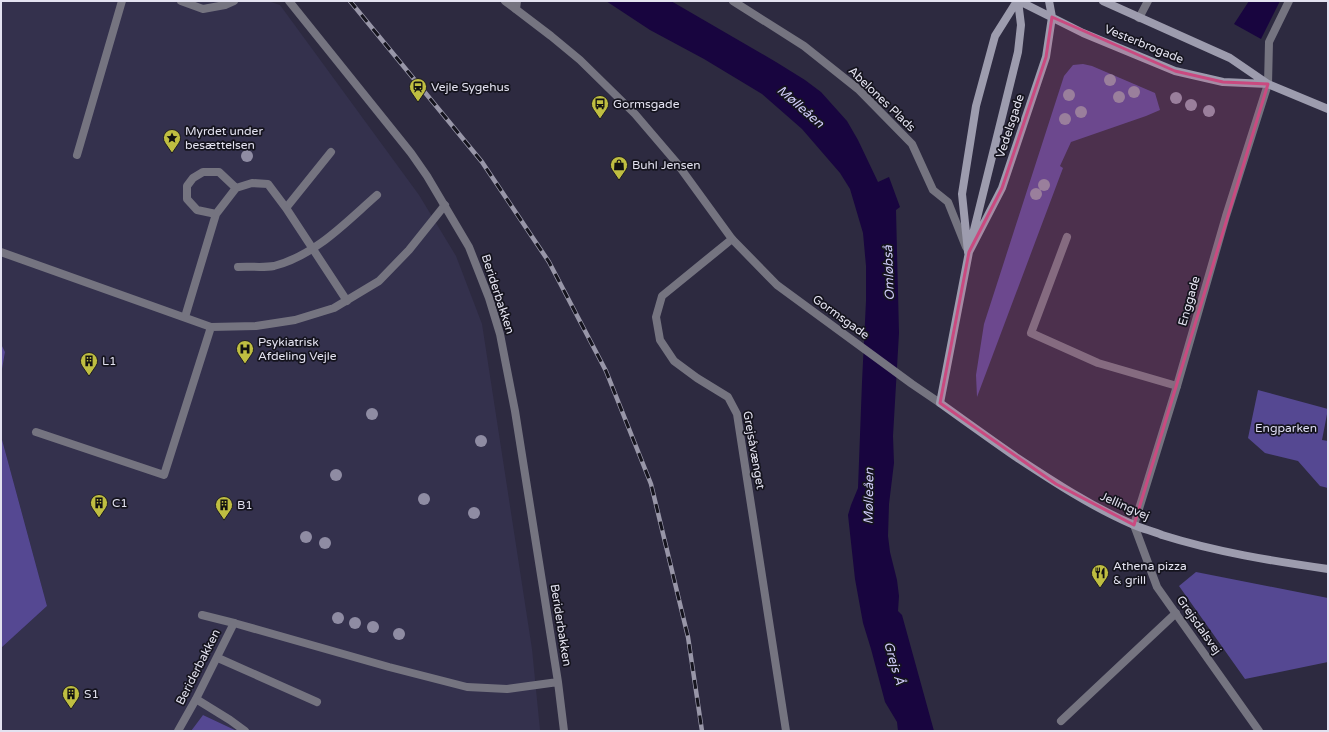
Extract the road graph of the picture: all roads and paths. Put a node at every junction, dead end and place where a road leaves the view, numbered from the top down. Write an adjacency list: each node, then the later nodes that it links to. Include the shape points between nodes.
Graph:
1 (122, 1): 18 (street)
2 (181, 1): 3 (street, via 203,9)
3 (234, 1)
4 (289, 1): 21 (street, Beriderbakken, via 412,153)
5 (504, 1): 12 (street, Gormsgade)
6 (733, 1): 28 (street, Abelones Plads, via 804,46 852,84 912,144 933,190 948,202)
7 (1018, 1): 13 (main road, Vesterbrogade); 28 (main road, via 1021,25 1018,52); 28 (main road, Vedelsgade, via 995,36 976,106 962,194)
8 (1048, 1): 13 (main road, Vedelsgade)
9 (1103, 1): 14 (main road, Vesterbrogade)
10 (1148, 1): 14 (street)
11 (1289, 1): 15 (street, Enggade, via 1269,42)
12 (516, 5): 25 (street, Gormsgade, via 580,60 635,114 676,162)
13 (1052, 17): 15 (main road, Vesterbrogade, via 1083,33 1175,71 1223,82); 28 (main road, Vedelsgade, via 1046,57 1002,188)
14 (1140, 18): 15 (main road, Vesterbrogade, via 1230,58)
15 (1268, 84): 16 (main road, Vesterbrogade); 33 (street, Enggade, via 1226,216)
16 (1328, 110)
17 (331, 152): 22 (street)
18 (76, 155)
19 (236, 188): 22 (street, via 252,183 268,184); 23 (street); 23 (street, via 219,172 203,172 193,178 187,186 188,199 197,210)
20 (377, 194): 26 (street)
21 (445, 206): 30 (street, via 409,250 379,281); 42 (street, Beriderbakken, via 469,247 500,334 515,410)
22 (286, 208): 26 (street)
23 (216, 214): 31 (street)
24 (1067, 237): 33 (street, via 1031,333 1098,363)
25 (732, 239): 34 (street, Gormsgade, via 777,285); 49 (street, Grejsåvænget, via 662,296 656,317 660,340 674,361 728,397 737,414)
26 (313, 249): 29 (street, via 297,258 273,266); 30 (street)
27 (1, 252): 31 (street)
28 (969, 252): 34 (main road, Vedelsgade)
29 (238, 267)
30 (347, 301): 32 (street, via 334,308 295,320 256,326)
31 (185, 317): 32 (street)
32 (211, 327): 35 (street, via 164,475)
33 (1177, 386): 36 (street, Enggade)
34 (940, 402): 36 (main road, Jellingvej, via 1056,484)
35 (36, 432)
36 (1134, 525): 37 (main road, Jellingvej, via 1215,549); 38 (street, Grejsdalsvej, via 1158,587)
37 (1328, 569)
38 (1176, 613): 45 (street); 50 (street, Grejsdalsvej)
39 (202, 615): 40 (street)
40 (234, 623): 41 (street, Beriderbakken); 42 (street, Beriderbakken, via 467,687 507,689)
41 (218, 658): 43 (street, Beriderbakken); 44 (street)
42 (558, 682): 48 (street)
43 (196, 699): 46 (street, Beriderbakken); 47 (street)
44 (317, 702)
45 (1061, 721)
46 (178, 731)
47 (245, 731)
48 (564, 731)
49 (786, 731)
50 (1259, 731)

